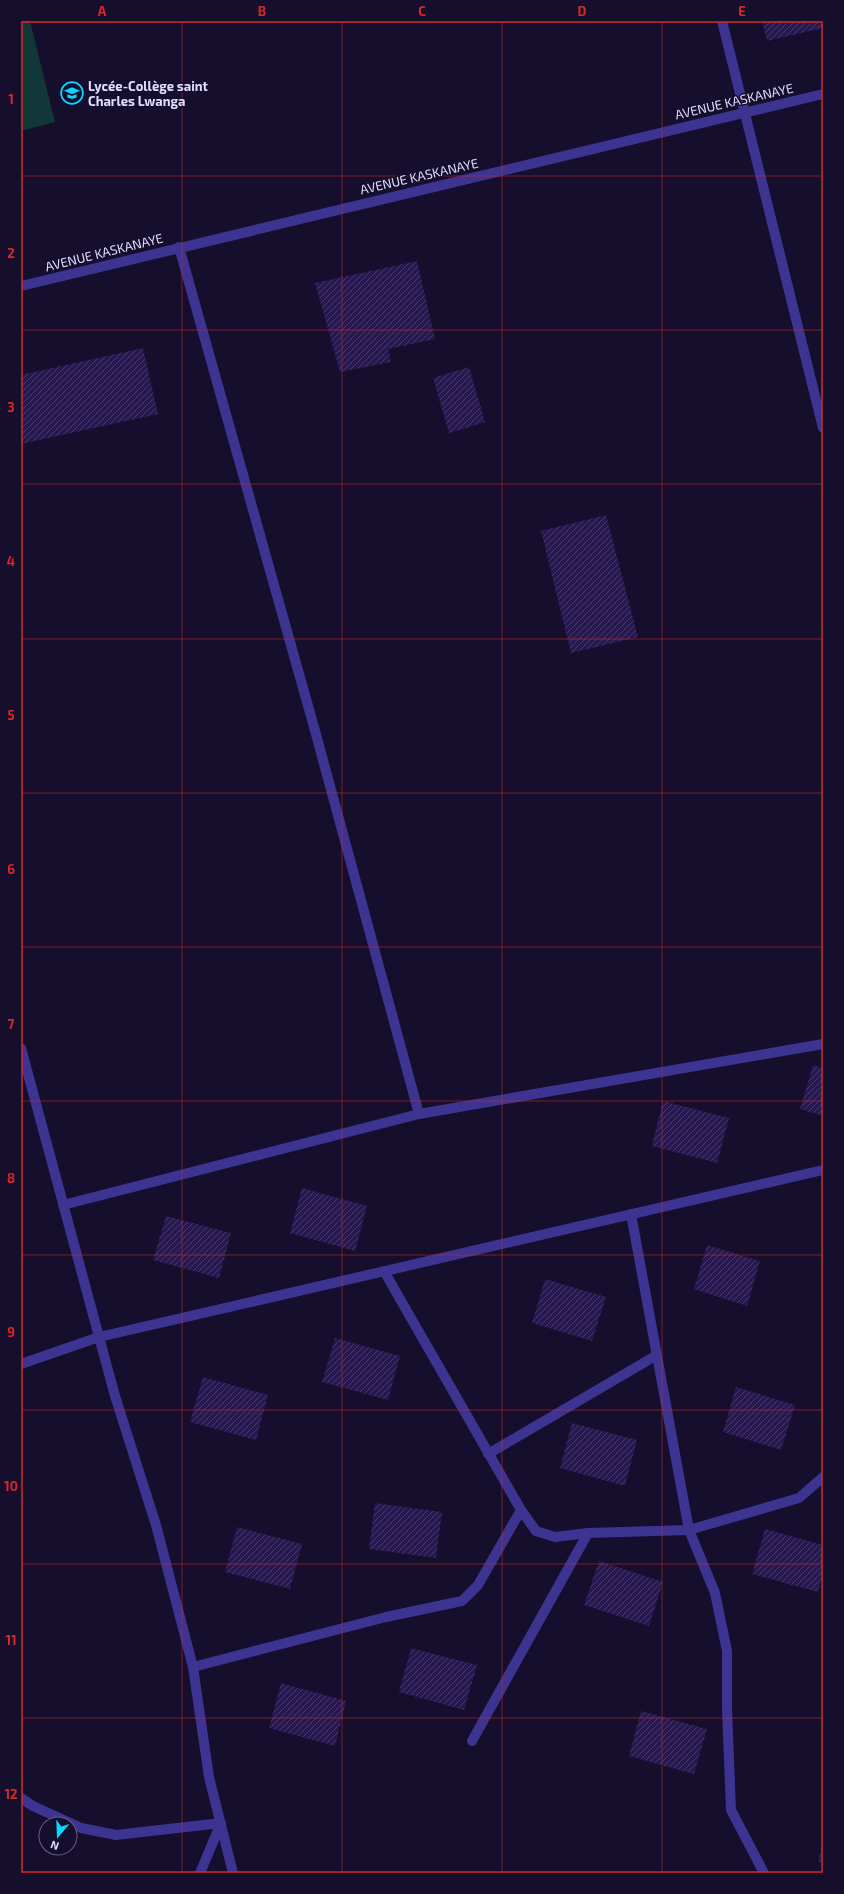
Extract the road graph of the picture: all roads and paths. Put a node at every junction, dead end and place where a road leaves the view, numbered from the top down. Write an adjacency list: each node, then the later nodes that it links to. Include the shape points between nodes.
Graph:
1 (722, 21): 3 (street)
2 (823, 94): 3 (street, AVENUE KASKANAYE)
3 (744, 112): 4 (street, AVENUE KASKANAYE); 6 (street)
4 (179, 247): 5 (street, AVENUE KASKANAYE); 9 (street)
5 (21, 286)
6 (823, 428)
7 (823, 1044): 9 (street)
8 (21, 1048): 11 (street)
9 (419, 1114): 11 (street)
10 (823, 1170): 12 (street)
11 (63, 1205): 14 (street)
12 (631, 1214): 13 (street); 15 (street)
13 (384, 1271): 14 (street); 17 (street)
14 (99, 1337): 16 (street); 22 (street, via 114,1396 156,1525)
15 (657, 1355): 17 (street); 20 (street)
16 (21, 1364)
17 (488, 1454): 19 (street)
18 (823, 1477): 20 (street, via 799,1498)
19 (521, 1510): 21 (street, via 536,1531 555,1537); 22 (street, via 478,1585 462,1601 386,1617)
20 (689, 1530): 21 (street); 28 (street, via 715,1593 727,1651 726,1710 731,1810)
21 (588, 1533): 23 (street)
22 (193, 1667): 25 (street, via 209,1777)
23 (472, 1741)
24 (21, 1798): 25 (street, via 81,1828 116,1834)
25 (221, 1822): 26 (street); 27 (street)
26 (200, 1873)
27 (233, 1873)
28 (764, 1873)

